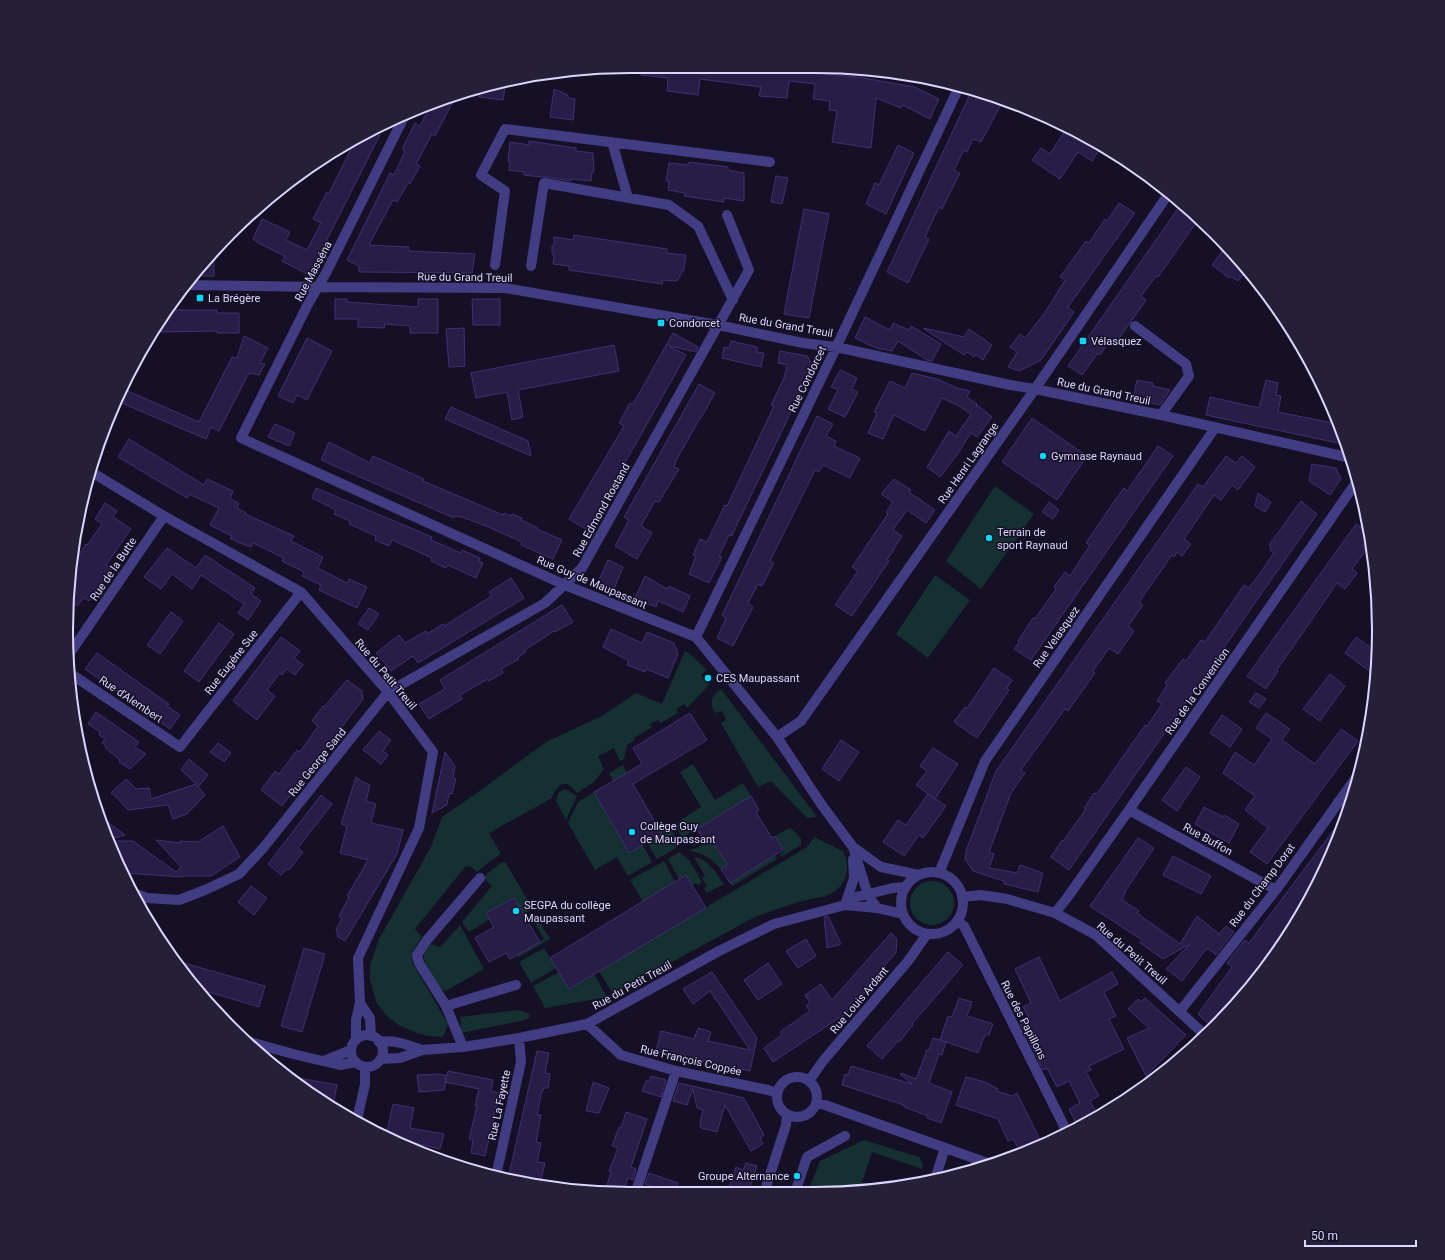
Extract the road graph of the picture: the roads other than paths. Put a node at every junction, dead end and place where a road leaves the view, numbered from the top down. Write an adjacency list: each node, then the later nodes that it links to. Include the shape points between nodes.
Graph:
1 (957, 92): 15 (street, Rue Condorcet)
2 (401, 122): 11 (street, Rue Masséna)
3 (612, 142): 4 (street); 5 (street); 8 (street, via 505,129 482,175 506,191)
4 (770, 162)
5 (628, 198): 9 (street, via 544,183); 12 (street, via 669,205 698,226)
6 (1166, 198): 16 (street, Rue Henri Lagrange)
7 (727, 215): 12 (street, Rue Edmond Rostand, via 749,270)
8 (495, 265)
9 (531, 266)
10 (193, 285): 11 (street, Rue du Grand Treuil)
11 (319, 287): 13 (street, Rue du Grand Treuil, via 505,288); 19 (street, Rue Masséna)
12 (732, 300): 13 (street, Rue Edmond Rostand)
13 (718, 325): 15 (street, Rue du Grand Treuil, via 803,343); 24 (street, Rue Edmond Rostand, via 582,568)
14 (1135, 326): 17 (street, via 1186,364 1189,376)
15 (836, 346): 16 (street, Rue du Grand Treuil); 26 (street, Rue Condorcet)
16 (1035, 389): 17 (street, Rue du Grand Treuil); 30 (street, Rue Henri Lagrange, via 801,721)
17 (1161, 415): 18 (street, Rue du Grand Treuil)
18 (1215, 428): 20 (street, Rue du Grand Treuil); 37 (street, Rue Velasquez, via 985,761)
19 (241, 438): 24 (street, Rue Guy de Maupassant)
20 (1343, 455)
21 (96, 475): 23 (street, Rue du Petit Treuil)
22 (1353, 487): 35 (street, Rue de la Convention)
23 (164, 516): 25 (street, Rue du Petit Treuil); 27 (street, Rue de la Butte)
24 (565, 585): 26 (street, Rue Guy de Maupassant); 29 (street, Rue Edmond Rostand, via 545,603)
25 (301, 592): 29 (street, Rue du Petit Treuil); 31 (street, Rue Eugéne Sue)
26 (696, 637): 30 (street, Rue Guy de Maupassant)
27 (73, 648)
28 (75, 677): 31 (street, Rue d'Alembert)
29 (388, 692): 43 (street, Rue George Sand, via 264,848 239,874 179,900); 52 (street, Rue du Petit Treuil, via 433,752 419,828 358,958)
30 (777, 736): 36 (street, Rue Guy de Maupassant, via 821,804)
31 (180, 747)
32 (1349, 787): 34 (street, Rue du Champ Dorat)
33 (1344, 801): 34 (street)
34 (1338, 802): 41 (street, Rue du Champ Dorat)
35 (1129, 810): 41 (street, Rue Buffon); 47 (street, Rue de la Convention)
36 (853, 847): 38 (street, Rue Guy de Maupassant, via 881,867); 42 (street, Rue Guy de Maupassant); 45 (street, via 854,878)
37 (939, 873): 38 (street); 44 (street, via 954,881)
38 (919, 875): 40 (street)
39 (480, 878): 53 (street, via 427,940 417,956)
40 (906, 887): 42 (street, Rue du Petit Treuil); 48 (street, via 902,900)
41 (1276, 890): 54 (street, Rue du Champ Dorat)
42 (868, 895): 45 (street, Rue du Petit Treuil, via 856,897); 46 (street, Rue Guy de Maupassant)
43 (141, 896)
44 (962, 897): 47 (street, Rue du Petit Treuil, via 981,895 1007,899); 49 (street, via 962,909)
45 (844, 905): 46 (street, Rue du Petit Treuil); 55 (street, Rue du Petit Treuil, via 774,924 719,951)
46 (877, 908): 48 (street, Rue du Petit Treuil)
47 (1055, 913): 54 (street, Rue du Petit Treuil, via 1096,935)
48 (903, 914): 50 (street, via 913,927)
49 (957, 921): 50 (street, via 944,932); 72 (street, Rue des Papillons, via 964,926)
50 (928, 934): 67 (street, Rue Louis Ardant)
51 (516, 985): 53 (street)
52 (360, 1004): 58 (street, Rue du Petit Treuil, via 370,1018); 60 (street, Rue du Petit Treuil)
53 (446, 1006): 61 (street)
54 (1180, 1011): 56 (street, Rue du Petit Treuil)
55 (587, 1024): 57 (street, Rue du Petit Treuil); 66 (street, Rue François Coppée, via 621,1055)
56 (1201, 1031)
57 (519, 1038): 61 (street, Rue du Petit Treuil); 76 (street, Rue La Fayette, via 521,1062)
58 (375, 1039): 60 (street, via 363,1036); 62 (street, Rue du Petit Treuil, via 393,1041); 63 (street, via 383,1050)
59 (258, 1044): 64 (street)
60 (354, 1045): 64 (street); 65 (street, via 353,1059)
61 (462, 1047): 62 (street, Rue du Petit Treuil)
62 (422, 1050): 63 (street, Rue du Petit Treuil, via 400,1058)
63 (381, 1058): 65 (street, via 374,1065)
64 (324, 1061): 65 (street, via 340,1065)
65 (360, 1065): 70 (street, via 365,1084)
66 (676, 1071): 68 (street, Rue François Coppée); 78 (street)
67 (809, 1081): 68 (street, via 803,1078 789,1078 779,1087); 69 (street, via 816,1091)
68 (777, 1093): 71 (street, via 778,1106)
69 (816, 1103): 71 (street, via 805,1116); 74 (street)
70 (358, 1116)
71 (787, 1116): 79 (street)
72 (1065, 1128)
73 (845, 1136): 80 (street, via 807,1157)
74 (945, 1148): 75 (street); 77 (street)
75 (982, 1161)
76 (497, 1171)
77 (937, 1173)
78 (637, 1187)
79 (766, 1187)
80 (797, 1187)

